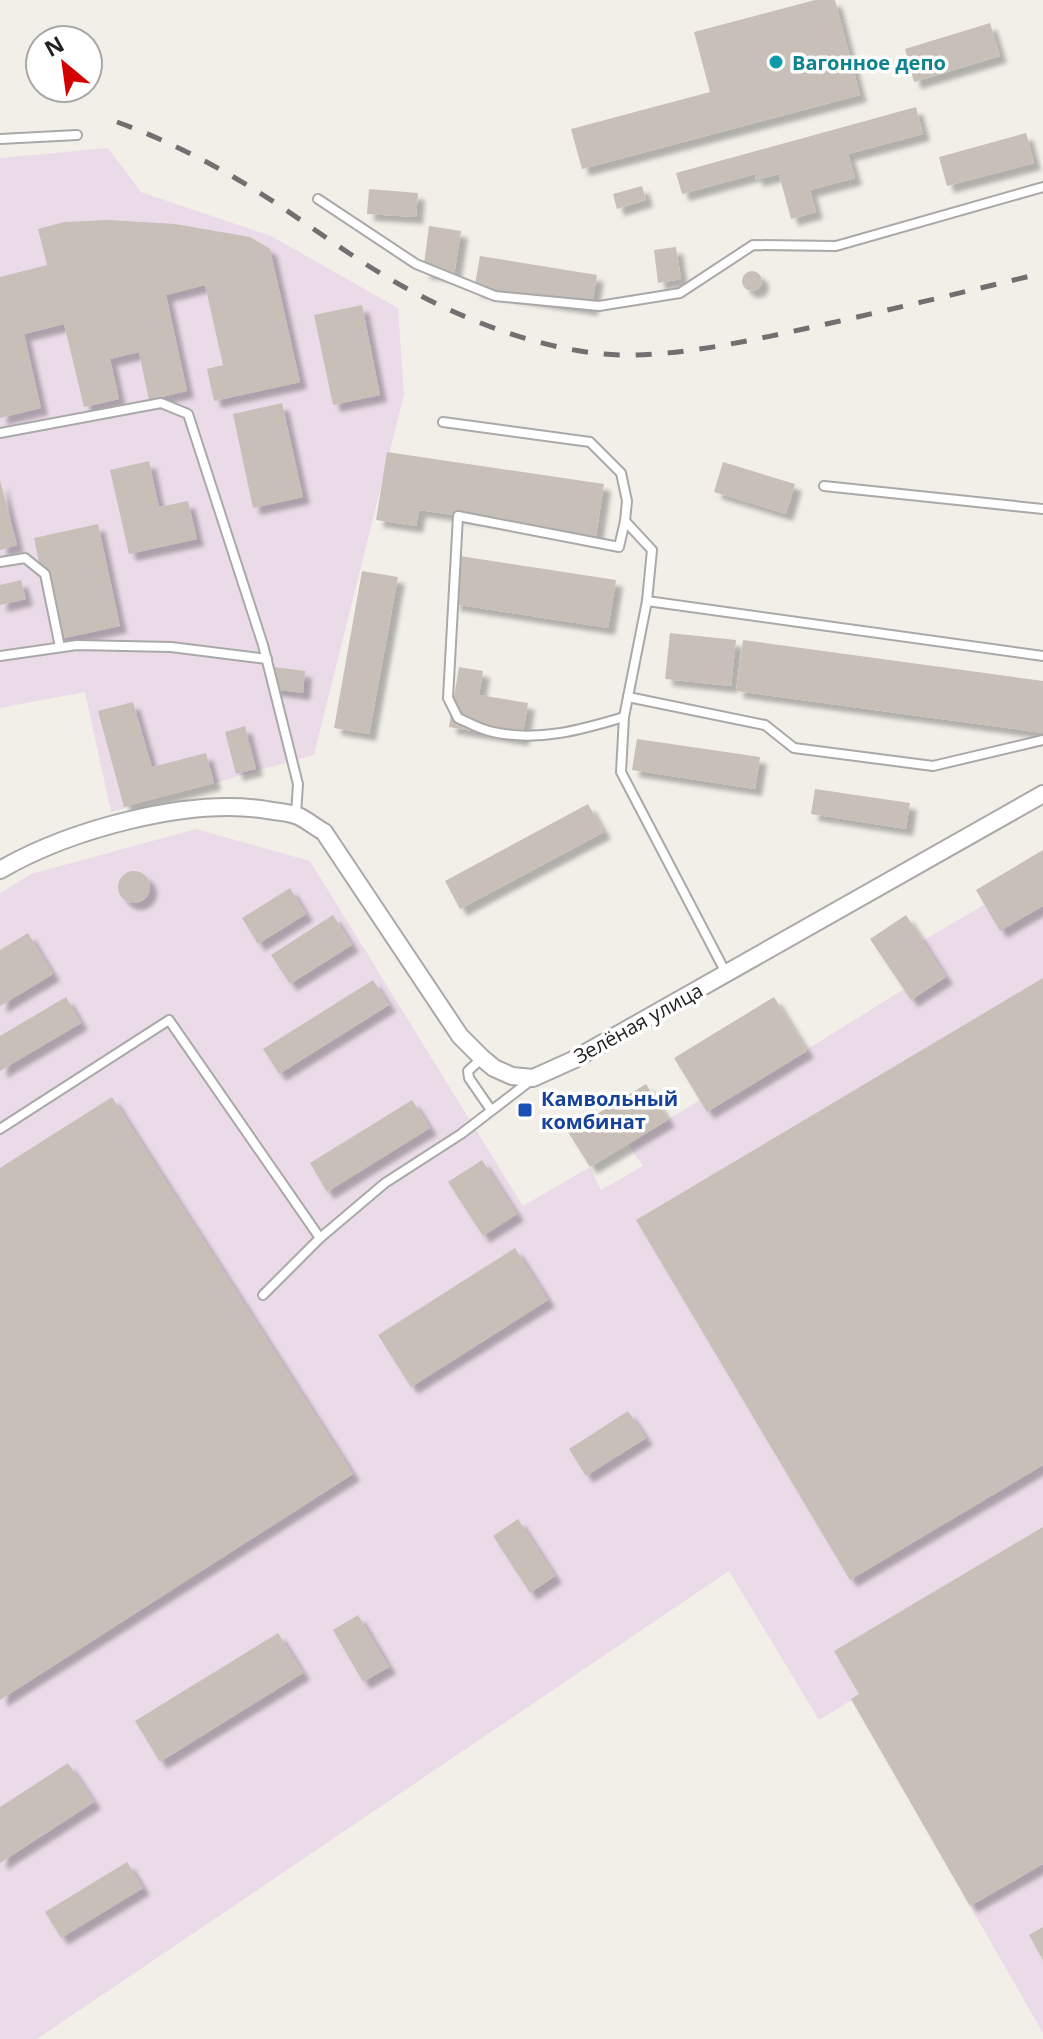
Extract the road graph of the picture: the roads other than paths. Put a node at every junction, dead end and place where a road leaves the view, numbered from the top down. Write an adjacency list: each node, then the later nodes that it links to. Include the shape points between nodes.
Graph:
1 (77, 135): 2 (lane)
2 (0, 139)
3 (1043, 187): 4 (lane, via 836,246 753,245 680,293 599,306 495,296 416,264)
4 (318, 199)
5 (443, 422): 9 (lane, via 590,442 621,473)
6 (0, 433): 15 (lane, via 161,403 188,414)
7 (824, 486): 8 (lane)
8 (1043, 509)
9 (625, 521): 11 (lane, via 652,550); 17 (lane, via 619,547 458,516 448,698 458,718 492,732 574,732)
10 (0, 562): 12 (lane, via 25,558 45,574)
11 (647, 601): 14 (lane); 16 (lane)
12 (60, 647): 13 (lane); 15 (lane, via 171,647)
13 (0, 656)
14 (1043, 656)
15 (267, 659): 20 (lane, via 298,784)
16 (628, 697): 17 (lane); 18 (lane, via 765,725 794,748 933,766)
17 (624, 717): 22 (lane, via 621,772)
18 (1043, 740)
19 (1043, 794): 22 (street, Зелёная улица)
20 (296, 815): 21 (street, via 206,806 160,814 105,827); 23 (street, via 324,832 460,1036)
21 (0, 870)
22 (726, 973): 24 (street, Зелёная улица)
23 (482, 1058): 24 (street, via 512,1076); 25 (lane, via 468,1071 469,1078)
24 (533, 1078): 25 (lane, Зелёная улица)
25 (491, 1110): 27 (lane, Зелёная улица, via 385,1183)
26 (0, 1129): 27 (lane, via 169,1020)
27 (320, 1238): 28 (lane, Зелёная улица)
28 (263, 1295)

